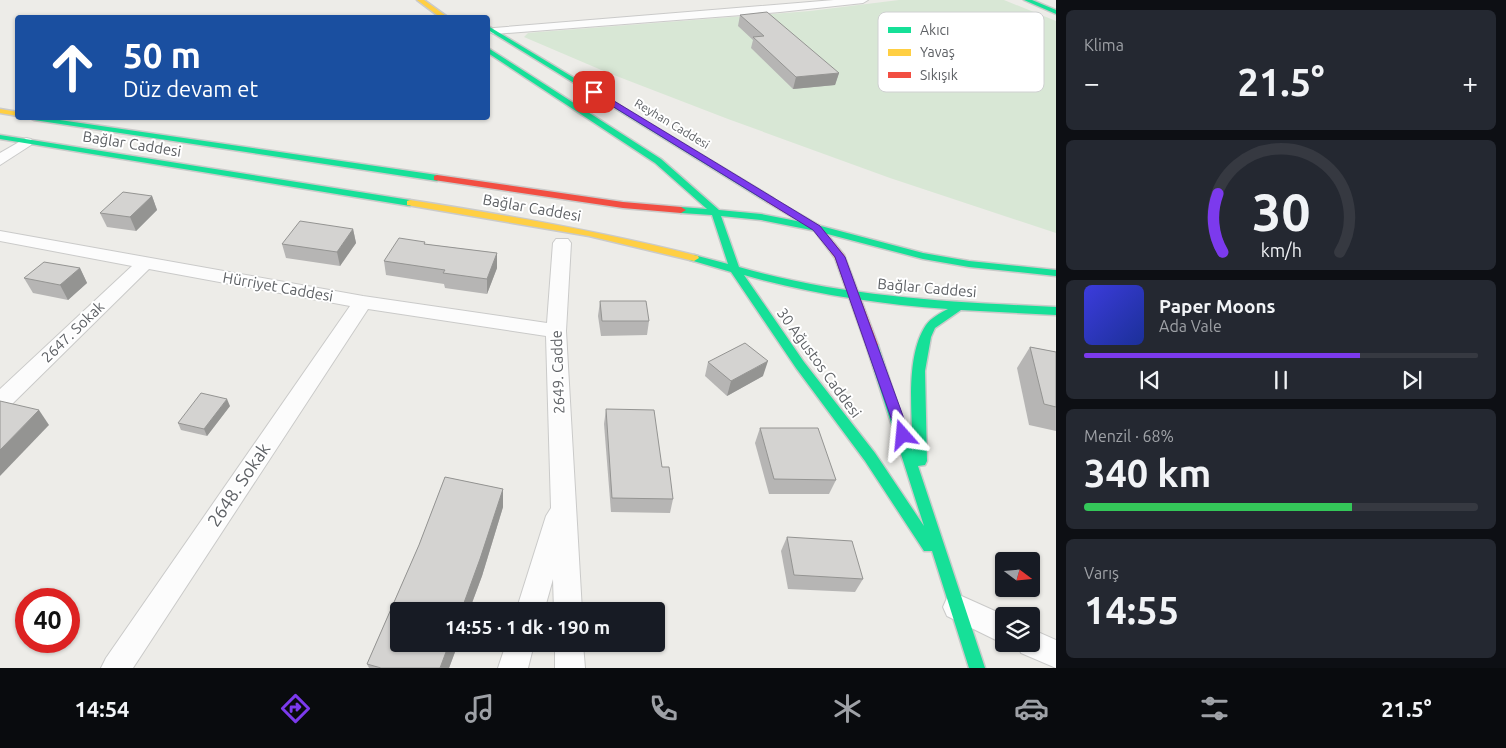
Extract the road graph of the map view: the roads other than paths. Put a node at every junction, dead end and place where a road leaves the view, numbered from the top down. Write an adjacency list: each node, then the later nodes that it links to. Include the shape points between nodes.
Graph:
1 (420, 0): 5 (main road)
2 (863, 0): 6 (street)
3 (1027, 0): 4 (main road)
4 (1056, 12)
5 (442, 15)
6 (491, 30): 15 (main road, Reyhan Caddesi)
7 (490, 51): 14 (main road, via 658,162)
8 (0, 111): 9 (main road)
9 (15, 114)
10 (47, 120): 14 (main road, Bağlar Caddesi, via 623,205)
11 (0, 137): 12 (main road, Bağlar Caddesi)
12 (26, 142): 13 (street); 19 (main road, Bağlar Caddesi, via 549,225)
13 (0, 160)
14 (715, 212): 15 (main road, Bağlar Caddesi); 19 (main road, 30 Ağustos Caddesi)
15 (817, 228): 20 (main road, Bağlar Caddesi, via 932,258 1009,270); 21 (main road, 30 Ağustos Caddesi, via 840,257)
16 (0, 236): 18 (street, Hürriyet Caddesi)
17 (562, 243): 25 (street, 2649. Cadde)
18 (146, 262): 22 (street, Hürriyet Caddesi); 26 (street, 2647. Sokak)
19 (734, 268): 21 (main road, Bağlar Caddesi, via 807,288); 29 (main road, 30 Ağustos Caddesi, via 800,365 870,457)
20 (1056, 273)
21 (855, 296): 23 (main road, Bağlar Caddesi); 27 (main road, 30 Ağustos Caddesi)
22 (363, 302): 25 (street, Hürriyet Caddesi); 38 (street, 2648. Sokak)
23 (959, 306): 24 (main road, Bağlar Caddesi); 27 (main road, via 930,327 922,344)
24 (1056, 311)
25 (556, 331): 28 (street, 2649. Cadde)
26 (0, 402)
27 (920, 488): 29 (main road, 30 Ağustos Caddesi)
28 (563, 500): 30 (street, 2649. Cadde); 31 (street, 2649. Cadde)
29 (948, 575): 32 (main road, 30 Ağustos Caddesi)
30 (533, 602)
31 (568, 602)
32 (957, 607): 33 (street); 41 (main road, 30 Ağustos Caddesi)
33 (995, 626)
34 (1040, 647): 37 (street)
35 (518, 652): 39 (street)
36 (569, 652): 40 (street)
37 (1056, 655)
38 (116, 668)
39 (513, 668)
40 (570, 668)
41 (977, 668)

